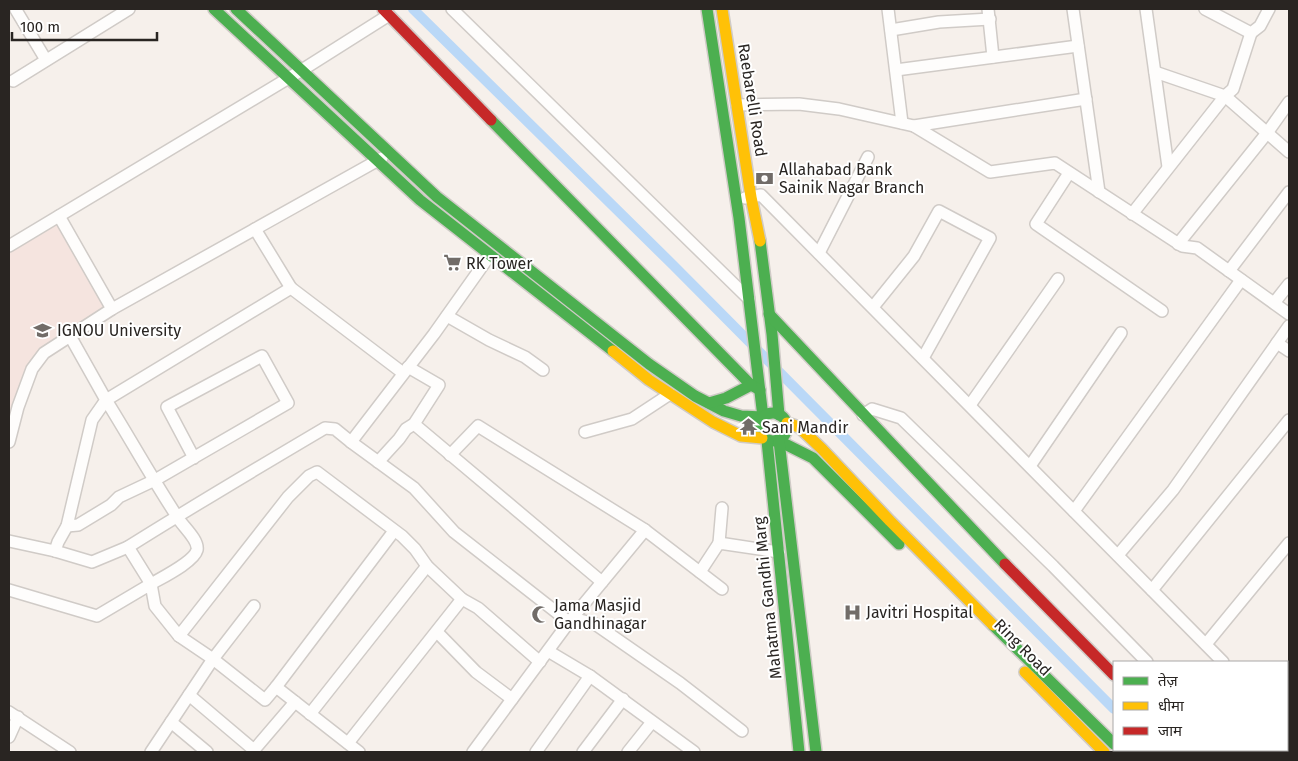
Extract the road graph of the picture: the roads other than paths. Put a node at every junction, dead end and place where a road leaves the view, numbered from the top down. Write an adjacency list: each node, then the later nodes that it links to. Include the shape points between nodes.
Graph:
1 (129, 9): 19 (street)
2 (214, 9): 23 (main road)
3 (236, 9): 20 (main road)
4 (707, 9): 40 (main road)
5 (722, 9): 28 (main road, Raebarelli Road)
6 (888, 9): 15 (street)
7 (1073, 9): 17 (street)
8 (1146, 9): 22 (street)
9 (1205, 9): 16 (street)
10 (1268, 9): 16 (street, via 1260,26)
11 (455, 10): 53 (street)
12 (14, 11): 19 (street)
13 (386, 12): 20 (street); 69 (main road)
14 (989, 16): 15 (street); 18 (street)
15 (891, 30): 21 (street)
16 (1251, 33): 25 (street, via 1233,89)
17 (1078, 46): 18 (street); 26 (street)
18 (993, 57): 21 (street)
19 (46, 60): 24 (street)
20 (302, 70): 23 (street); 32 (main road)
21 (896, 70): 29 (street)
22 (1155, 72): 25 (street); 35 (street)
23 (289, 78): 34 (main road); 42 (street)
24 (10, 80)
25 (1225, 96): 30 (street); 35 (street)
26 (1086, 99): 29 (street); 37 (street)
27 (1289, 102): 30 (street)
28 (736, 105): 29 (street, via 799,104); 39 (main road, Raebarelli Road)
29 (908, 124): 36 (street, via 990,172 1055,163)
30 (1267, 133): 31 (street); 44 (street)
31 (1289, 152)
32 (390, 154): 34 (street); 72 (main road, via 437,197 648,364)
33 (868, 158): 46 (street)
34 (378, 161): 43 (street); 47 (main road, via 420,200)
35 (1168, 167): 41 (street)
36 (1069, 173): 37 (street); 57 (street, via 1036,224)
37 (1099, 192): 41 (street)
38 (1289, 192): 48 (street)
39 (751, 196): 40 (street); 46 (street, via 761,195); 58 (main road, Raebarelli Road)
40 (736, 200): 53 (main road)
41 (1132, 214): 44 (street)
42 (59, 216): 45 (street); 56 (street)
43 (255, 229): 52 (street); 56 (street)
44 (1178, 244): 48 (street, via 1197,248)
45 (9, 246)
46 (819, 252): 55 (street)
47 (490, 255): 60 (street); 70 (main road)
48 (1229, 271): 50 (street)
49 (1058, 279): 73 (street)
50 (1241, 280): 54 (street); 90 (street)
51 (1289, 284): 54 (street)
52 (291, 288): 67 (street); 71 (street)
53 (749, 299): 69 (main road, via 757,368)
54 (1274, 304): 59 (street)
55 (873, 307): 66 (street); 66 (street, via 914,256 939,211 990,238)
56 (112, 309): 63 (street)
57 (1162, 311)
58 (769, 314): 74 (main road); 76 (main road, Raebarelli Road, via 775,380)
59 (1289, 314)
60 (447, 316): 67 (street); 68 (street, via 525,357)
61 (1289, 326): 64 (street)
62 (1121, 333): 87 (street)
63 (70, 336): 71 (street); 82 (street, via 44,353 32,369)
64 (1278, 342): 65 (street); 101 (street, via 1173,490)
65 (1289, 350)
66 (923, 358): 73 (street)
67 (405, 370): 78 (street, via 439,385); 83 (street)
68 (543, 370)
69 (755, 387): 72 (main road); 75 (main road)
70 (670, 394): 79 (street, via 632,419); 80 (main road, via 741,436)
71 (106, 400): 88 (street); 92 (street, via 92,420)
72 (708, 403): 75 (main road, via 741,416)
73 (970, 405): 87 (street)
74 (864, 414): 117 (street, via 872,409 902,418); 120 (main road)
75 (763, 417): 76 (main road, via 773,413); 80 (main road, via 758,427)
76 (783, 419): 81 (main road, via 786,434); 134 (main road, via 799,427 822,449)
77 (1289, 420): 108 (street)
78 (414, 424): 84 (street); 86 (street)
79 (585, 432)
80 (764, 439): 81 (main road); 100 (main road, Mahatma Gandhi Marg)
81 (779, 441): 146 (main road); 147 (main road, Ring Road, via 813,458)
82 (9, 442)
83 (351, 442): 86 (street); 91 (street, via 335,429 325,428)
84 (450, 455): 93 (street, via 478,426); 104 (street)
85 (194, 458): 85 (street, via 288,403 262,356 167,407); 88 (street)
86 (378, 462): 111 (street, via 414,488 454,532)
87 (1030, 466): 90 (street)
88 (155, 480): 91 (street); 92 (street, via 119,497 78,525)
89 (722, 508): 96 (street)
90 (1074, 510): 101 (street)
91 (177, 516): 98 (street); 105 (street, via 194,541 196,552)
92 (67, 526): 99 (street)
93 (645, 530): 103 (street); 104 (street)
94 (394, 531): 102 (street, via 415,549); 113 (street, via 317,472 288,497); 122 (street)
95 (9, 541): 99 (street)
96 (719, 543): 100 (street); 103 (street)
97 (1289, 543): 114 (street)
98 (128, 547): 99 (street, via 92,562); 105 (street)
99 (55, 551)
100 (779, 552): 145 (main road, Mahatma Gandhi Marg)
101 (1118, 555): 108 (street)
102 (427, 566): 109 (street); 128 (street)
103 (700, 572): 106 (street)
104 (602, 582): 111 (street)
105 (151, 584): 107 (street, via 97,616); 113 (street, via 155,606)
106 (722, 589)
107 (9, 590)
108 (1152, 590): 114 (street)
109 (462, 599): 112 (street); 119 (street, via 478,608)
110 (254, 606): 116 (street)
111 (569, 622): 115 (street); 131 (street, via 580,620 595,624)
112 (437, 632): 124 (street, via 476,672); 133 (street)
113 (179, 636): 116 (street)
114 (1206, 644): 118 (street)
115 (548, 651): 119 (street); 121 (street)
116 (212, 659): 122 (street, via 265,700); 123 (street)
117 (1146, 661)
118 (1223, 661)
119 (540, 662): 124 (street)
120 (1113, 674)
121 (590, 676): 125 (street); 141 (street)
122 (276, 687): 126 (street)
123 (188, 695): 129 (street); 138 (street)
124 (512, 699): 140 (street)
125 (623, 699): 130 (street); 142 (street)
126 (295, 702): 128 (street); 138 (street)
127 (13, 714): 132 (street); 135 (street)
128 (310, 714): 133 (street)
129 (170, 722): 136 (street); 137 (street)
130 (652, 722): 143 (street); 144 (street)
131 (742, 730)
132 (9, 737)
133 (348, 743): 139 (street)
134 (1113, 743)
135 (70, 752)
136 (150, 752)
137 (206, 752)
138 (254, 752)
139 (359, 752)
140 (473, 752)
141 (536, 752)
142 (583, 752)
143 (628, 752)
144 (694, 752)
145 (799, 752)
146 (816, 752)
147 (1104, 752)

